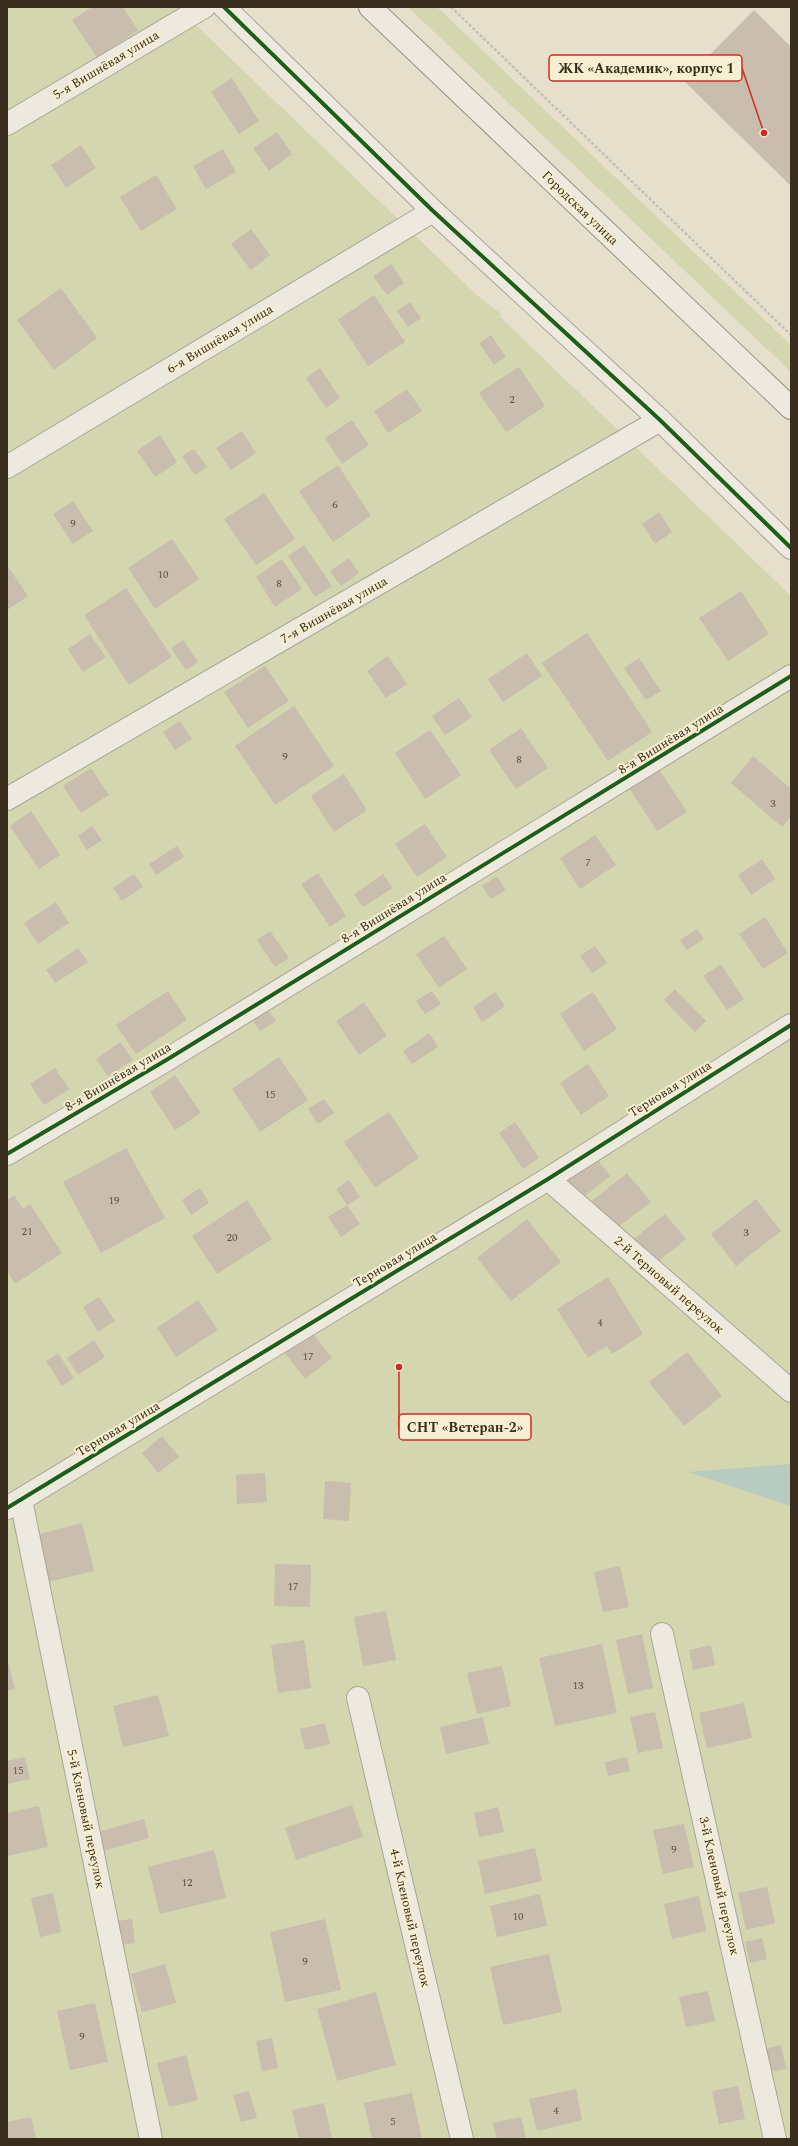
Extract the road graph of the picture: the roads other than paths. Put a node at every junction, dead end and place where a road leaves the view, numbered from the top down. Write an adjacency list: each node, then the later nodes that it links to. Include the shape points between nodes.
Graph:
1 (204, 7): 4 (street, 5-я Вишнёвая улица)
2 (224, 7): 5 (street)
3 (370, 7): 6 (street, Городская улица)
4 (7, 124)
5 (433, 211): 7 (street); 8 (street, 6-я Вишнёвая улица)
6 (791, 408)
7 (660, 420): 9 (street); 11 (street, 7-я Вишнёвая улица)
8 (7, 467)
9 (791, 548)
10 (791, 676): 13 (street, 8-я Вишнёвая улица, via 168,1059)
11 (7, 799)
12 (791, 1025): 14 (street, Терновая улица)
13 (7, 1154)
14 (548, 1179): 15 (street, 2-й Терновый переулок); 16 (street, Терновая улица)
15 (791, 1391)
16 (14, 1504): 19 (street, 5-й Кленовый переулок)
17 (662, 1634): 21 (street, 3-й Кленовый переулок)
18 (358, 1698): 20 (street, 4-й Кленовый переулок)
19 (151, 2139)
20 (462, 2139)
21 (776, 2139)

